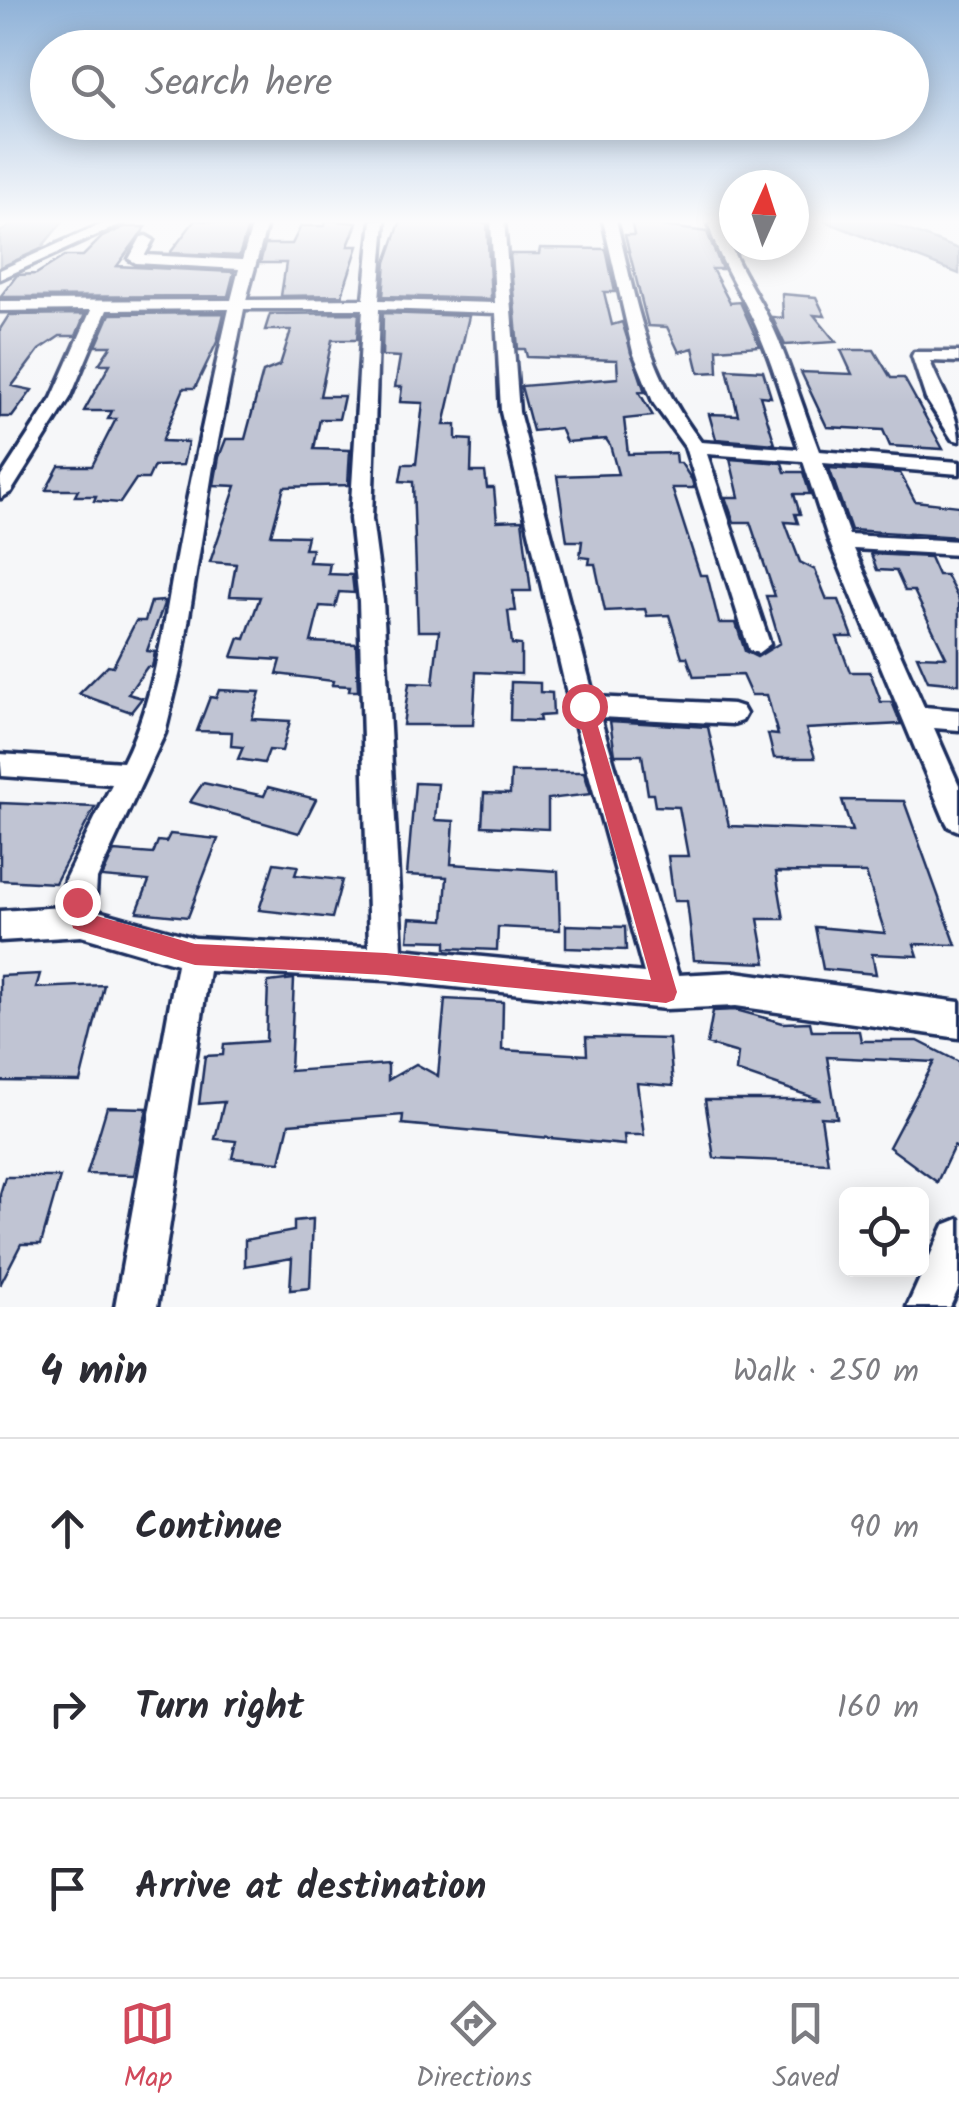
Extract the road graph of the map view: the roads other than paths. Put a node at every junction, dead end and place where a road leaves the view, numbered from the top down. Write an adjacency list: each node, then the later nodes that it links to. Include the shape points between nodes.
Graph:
1 (244, 281): 6 (street)
2 (372, 281): 7 (street)
3 (499, 281): 10 (street)
4 (624, 281): 13 (street, via 642,352 669,413)
5 (743, 281): 14 (street)
6 (239, 304): 7 (street); 9 (street); 25 (street, via 168,667)
7 (370, 304): 10 (street); 30 (street, via 361,518 371,601)
8 (0, 306): 9 (street)
9 (101, 306): 16 (street, via 61,398)
10 (500, 308): 20 (street, via 510,412)
11 (959, 357): 12 (street, via 920,356 935,398)
12 (959, 435)
13 (695, 447): 14 (street); 19 (street)
14 (808, 455): 15 (street); 17 (street)
15 (959, 468)
16 (1, 492)
17 (840, 542): 18 (street); 22 (street)
18 (959, 548)
19 (758, 644)
20 (584, 706): 21 (street); 31 (street)
21 (733, 714)
22 (916, 716): 23 (street); 26 (street)
23 (959, 720)
24 (2, 765): 25 (street)
25 (132, 774): 27 (street, via 81,879)
26 (959, 818)
27 (80, 921): 28 (street); 29 (street)
28 (0, 926)
29 (195, 954): 30 (street); 34 (street)
30 (386, 964): 31 (street)
31 (666, 992): 32 (street, via 736,989)
32 (959, 1020)
33 (959, 1240): 35 (street)
34 (136, 1307)
35 (928, 1307)

